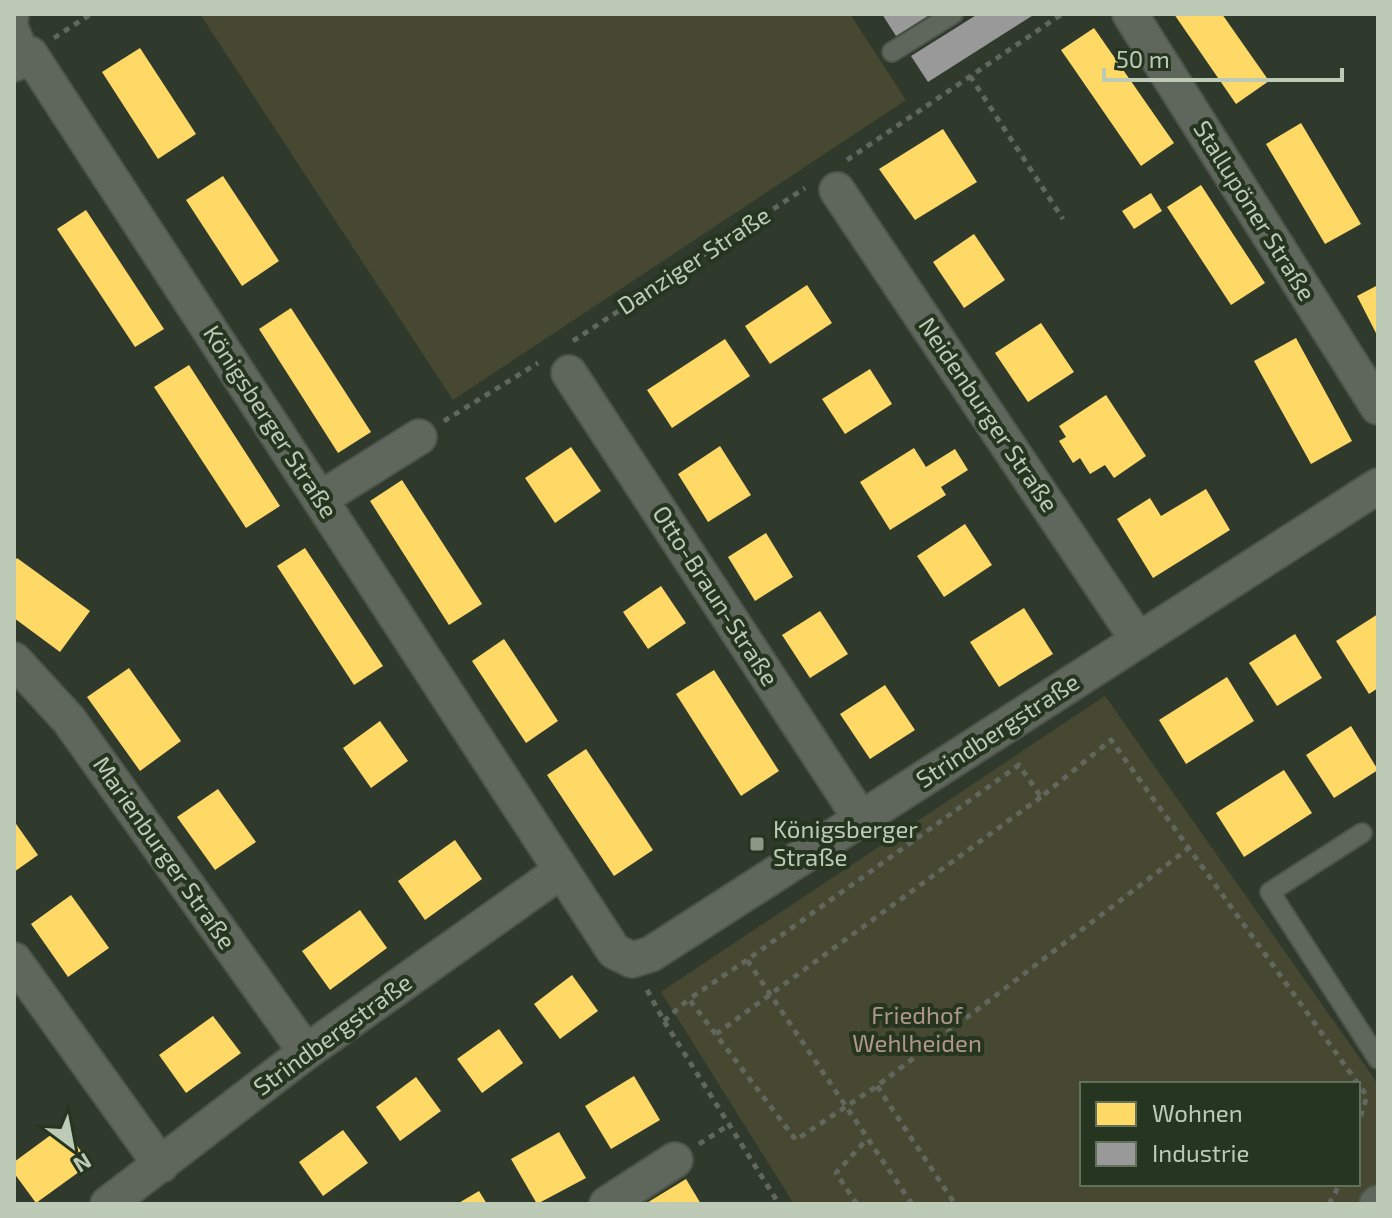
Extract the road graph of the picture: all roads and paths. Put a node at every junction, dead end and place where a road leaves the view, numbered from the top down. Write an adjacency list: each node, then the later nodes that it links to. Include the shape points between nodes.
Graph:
1 (19, 14): 7 (lane)
2 (91, 14): 7 (path)
3 (953, 14): 6 (lane)
4 (1062, 14): 8 (path, Danziger Straße)
5 (1130, 14): 12 (street, Stallupöner Straße)
6 (892, 52)
7 (22, 59): 15 (street, Königsberger Straße)
8 (970, 76): 9 (path, Danziger Straße); 10 (path)
9 (830, 179): 11 (path, Danziger Straße); 16 (street, Neidenburger Straße)
10 (1063, 219)
11 (560, 359): 13 (path, Danziger Straße); 19 (street, Otto-Braun-Straße)
12 (1378, 407)
13 (419, 437): 15 (street)
14 (1378, 486): 16 (street, Strindbergstraße)
15 (320, 499): 22 (street, Königsberger Straße)
16 (1138, 640): 19 (street, Strindbergstraße)
17 (14, 660): 30 (street, Marienburger Straße, via 69,720)
18 (1041, 797): 21 (path, via 1111,740); 25 (path, via 1019,765); 26 (path)
19 (861, 819): 23 (street, Strindbergstraße, via 651,954)
20 (1362, 833): 31 (lane, via 1270,892)
21 (1189, 848): 32 (path); 33 (path)
22 (561, 871): 23 (street, Königsberger Straße); 30 (street, Strindbergstraße)
23 (623, 956): 28 (path)
24 (14, 960): 39 (street)
25 (747, 960): 26 (path); 27 (path)
26 (771, 995): 29 (path); 35 (path)
27 (689, 999): 28 (path); 29 (path)
28 (664, 1021): 43 (path)
29 (716, 1034): 35 (path, via 796,1140)
30 (306, 1052): 39 (street, Strindbergstraße)
31 (1378, 1059)
32 (1357, 1082)
33 (877, 1086): 35 (path); 46 (path)
34 (1360, 1086): 36 (path, via 1367,1096)
35 (847, 1108): 37 (path)
36 (1360, 1118)
37 (867, 1139): 44 (path, via 836,1173); 45 (path)
38 (675, 1160): 42 (street)
39 (161, 1165): 41 (street, Strindbergstraße)
40 (1339, 1186): 47 (path)
41 (108, 1204)
42 (607, 1204)
43 (779, 1204)
44 (857, 1204)
45 (912, 1204)
46 (955, 1204)
47 (1329, 1204)

